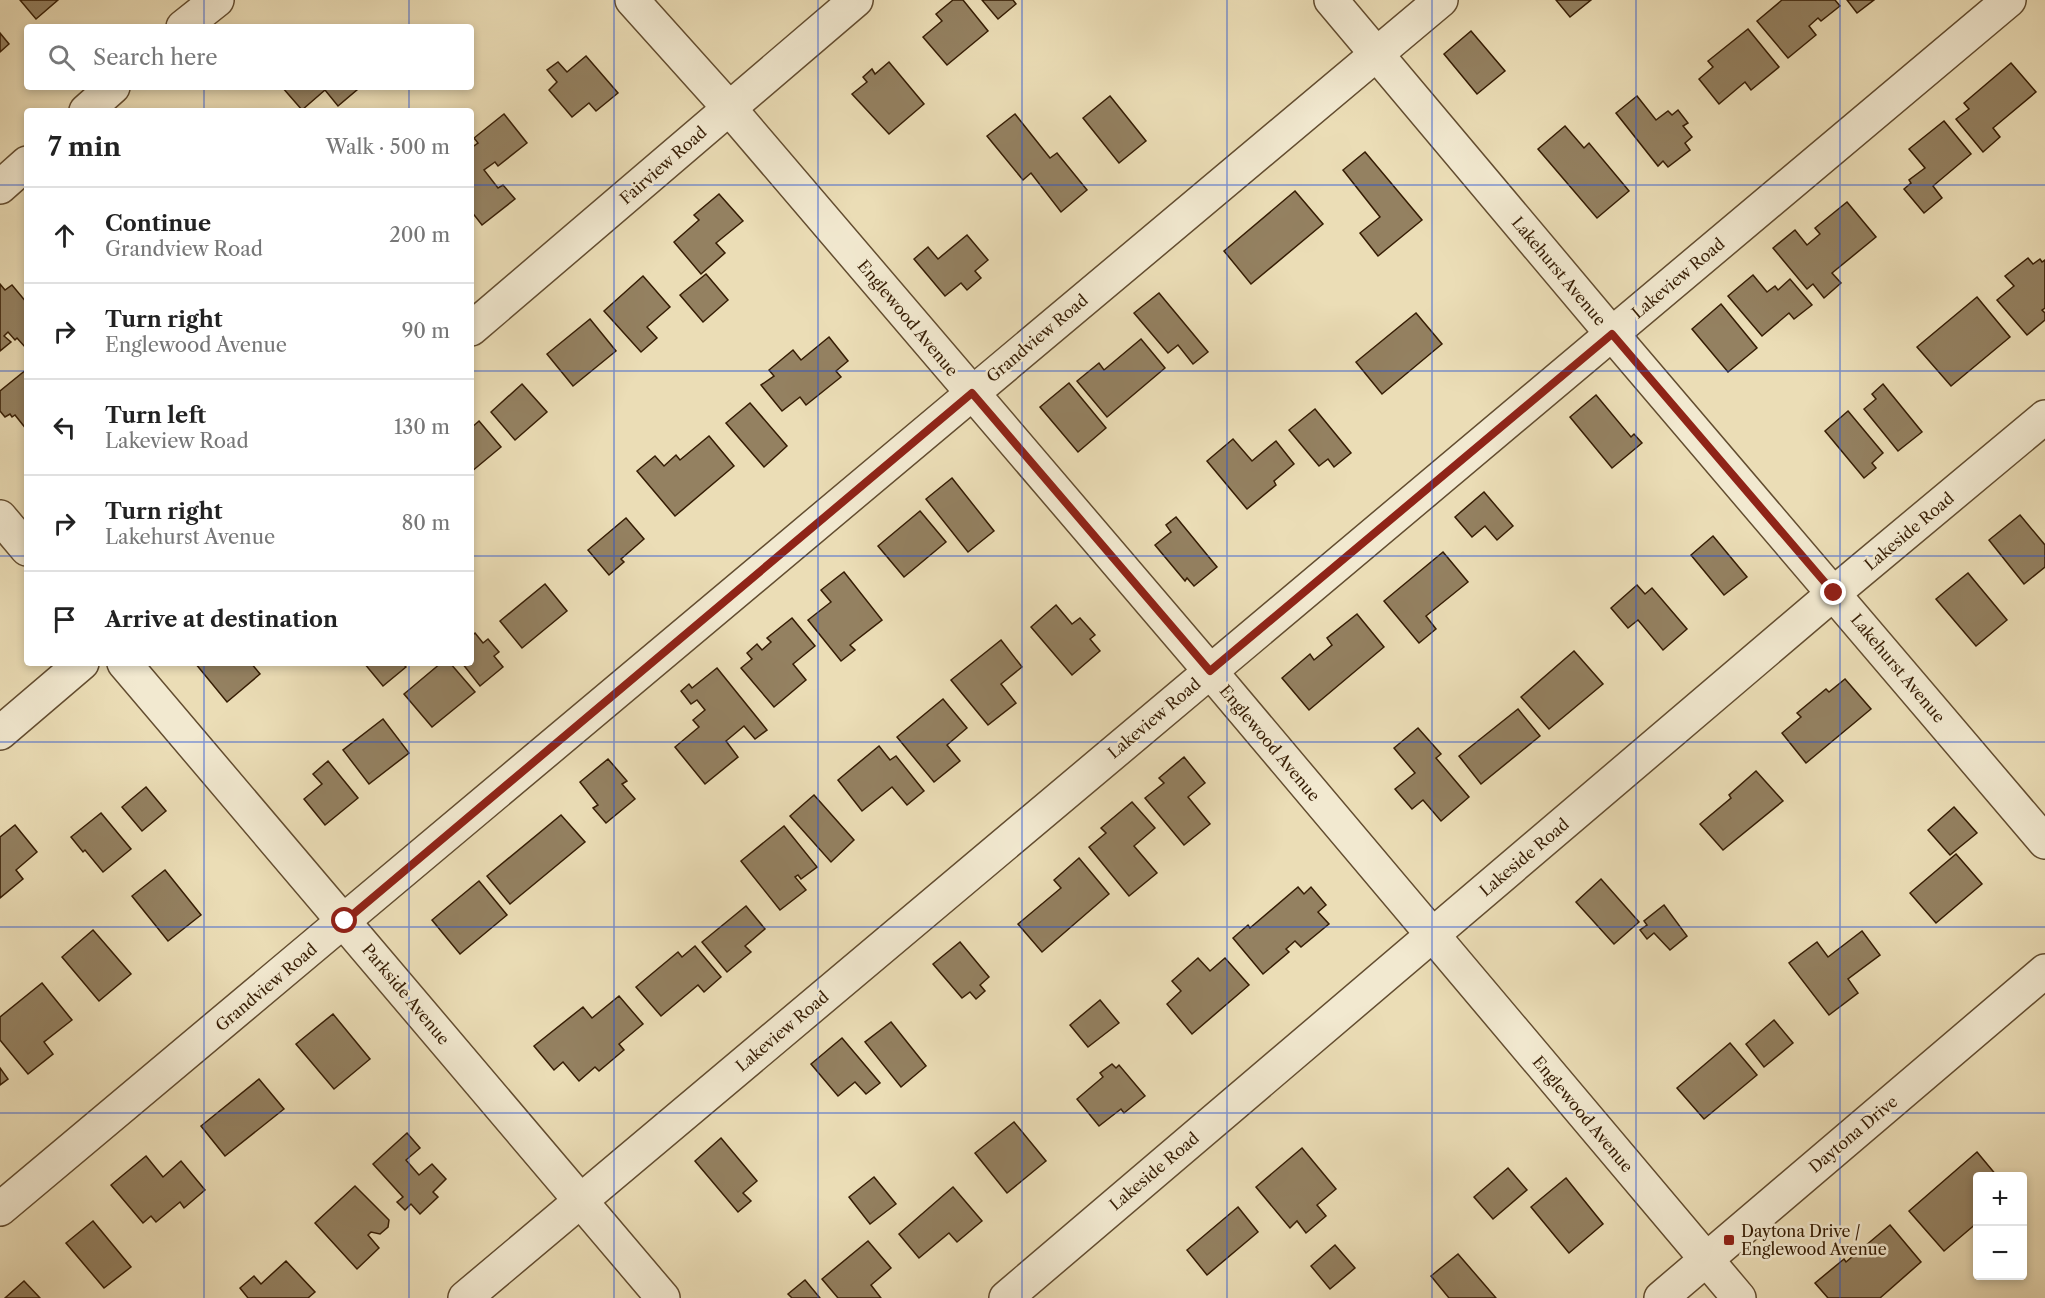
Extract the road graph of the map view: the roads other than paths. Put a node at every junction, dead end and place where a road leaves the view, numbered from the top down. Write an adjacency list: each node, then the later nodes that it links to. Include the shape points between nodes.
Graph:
1 (217, 0): 7 (street)
2 (632, 0): 11 (street, Englewood Avenue)
3 (856, 0): 11 (street, Fairview Road)
4 (1331, 0): 8 (street, Lakehurst Avenue)
5 (1441, 0): 8 (street, Grandview Road)
6 (2009, 0): 15 (street, Lakeview Road)
7 (187, 24)
8 (1377, 54): 15 (street, Lakehurst Avenue); 16 (street, Grandview Road)
9 (110, 90): 10 (street)
10 (89, 108)
11 (729, 108): 14 (street, Fairview Road); 16 (street, Englewood Avenue)
12 (24, 166): 13 (street)
13 (0, 187)
14 (474, 327)
15 (1612, 334): 20 (street, Lakehurst Avenue); 23 (street, Lakeview Road)
16 (972, 393): 23 (street, Englewood Avenue); 26 (street, Grandview Road)
17 (2045, 417): 20 (street, Lakeside Road)
18 (0, 517): 19 (street)
19 (24, 545)
20 (1834, 593): 25 (street, Lakehurst Avenue); 27 (street, Lakeside Road)
21 (78, 666): 24 (street)
22 (127, 666): 26 (street, Parkside Avenue)
23 (1210, 671): 27 (street, Englewood Avenue); 29 (street, Lakeview Road)
24 (0, 733)
25 (2045, 842)
26 (345, 921): 29 (street, Parkside Avenue); 30 (street, Grandview Road)
27 (1432, 936): 31 (street, Englewood Avenue); 34 (street, Lakeside Road)
28 (2045, 971): 31 (street, Daytona Drive)
29 (579, 1202): 32 (street, Lakeview Road); 33 (street, Parkside Avenue)
30 (0, 1209)
31 (1706, 1259): 35 (street, Daytona Drive); 36 (street, Englewood Avenue)
32 (465, 1298)
33 (663, 1298)
34 (1006, 1298)
35 (1661, 1298)
36 (1738, 1298)

